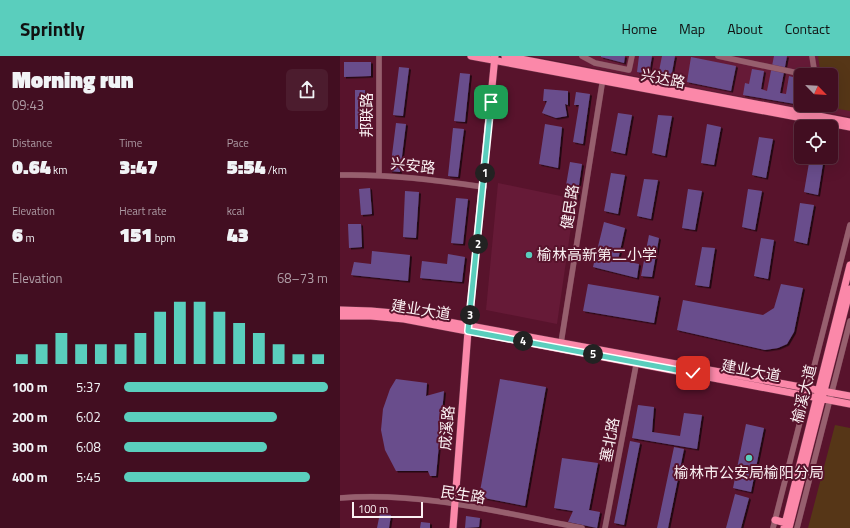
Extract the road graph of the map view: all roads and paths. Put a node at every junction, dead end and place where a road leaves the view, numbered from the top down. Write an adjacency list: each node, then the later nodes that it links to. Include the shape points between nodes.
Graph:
1 (379, 56): 16 (street, 邦联路)
2 (471, 56): 8 (main road, 兴达路)
3 (505, 56): 11 (main road, 兴达路)
4 (582, 56): 5 (street, via 595,62 629,70)
5 (632, 56)
6 (718, 56): 10 (street)
7 (812, 56): 9 (street)
8 (495, 58): 11 (main road, 兴达路); 18 (main road, 成溪路)
9 (814, 68)
10 (794, 72)
11 (603, 78): 13 (main road, 兴达路); 26 (street, 健民路)
12 (809, 112): 13 (street)
13 (808, 116): 14 (main road, 兴达路); 15 (main road, 兴达路)
14 (850, 122)
15 (850, 127)
16 (379, 174): 17 (street, 兴安路); 18 (street, 兴安路)
17 (340, 175)
18 (484, 187): 25 (main road, 成溪路)
19 (850, 225): 28 (street)
20 (850, 266): 29 (main road, 榆溪大道)
21 (850, 289): 29 (main road, 榆溪大道)
22 (340, 310): 25 (main road, 建业大道, via 405,314)
23 (340, 316): 25 (main road, 建业大道, via 404,319)
24 (850, 321): 29 (street)
25 (469, 328): 26 (main road, 建业大道); 27 (main road, 建业大道); 33 (main road, 成溪路)
26 (561, 343): 27 (main road, 建业大道)
27 (637, 359): 28 (main road, 建业大道); 38 (street, 塞北路)
28 (808, 392): 29 (main road, 建业大道); 34 (street)
29 (824, 395): 30 (main road, 建业大道); 31 (main road, 建业大道); 35 (main road, 榆溪大道); 40 (street)
30 (850, 396)
31 (850, 404)
32 (340, 498): 33 (street, 民生路, via 397,498)
33 (453, 504): 36 (main road, 成溪路); 37 (street, 民生路)
34 (776, 520): 35 (main road); 39 (street)
35 (786, 526)
36 (453, 528)
37 (582, 528)
38 (606, 528)
39 (774, 528)
40 (797, 528)

